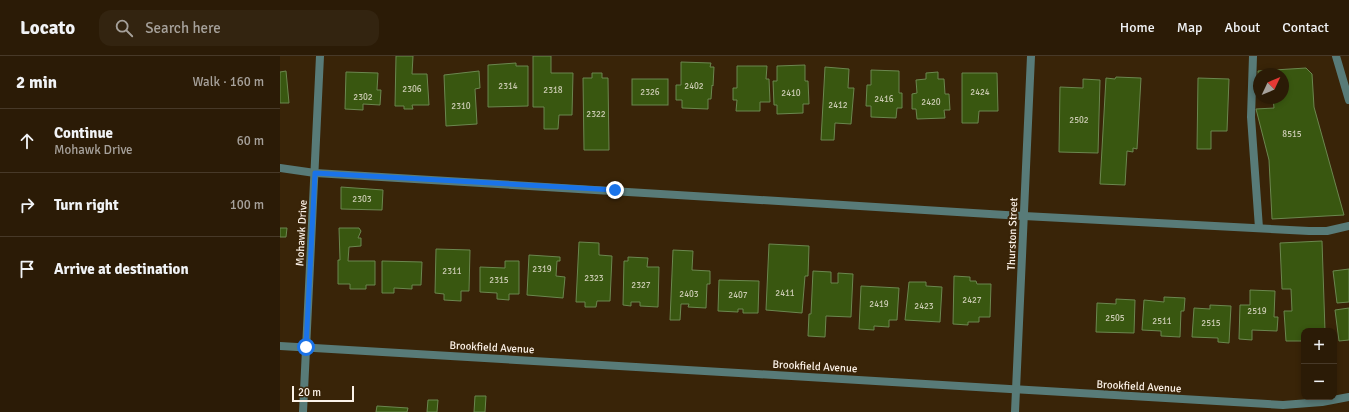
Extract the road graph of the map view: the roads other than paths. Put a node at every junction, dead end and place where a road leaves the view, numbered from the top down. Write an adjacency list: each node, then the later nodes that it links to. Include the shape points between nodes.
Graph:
1 (320, 56): 7 (street, Mohawk Drive)
2 (1031, 56): 8 (street, Thurston Street)
3 (1253, 56): 10 (street, via 1251,117)
4 (1336, 56): 5 (street)
5 (1349, 100)
6 (280, 168): 7 (street)
7 (315, 173): 8 (street); 12 (street, Mohawk Drive)
8 (1024, 216): 10 (street); 13 (street, Thurston Street)
9 (1349, 226): 10 (street, via 1327,231)
10 (1259, 228)
11 (280, 346): 12 (street, Brookfield Avenue)
12 (306, 347): 13 (street, Brookfield Avenue); 15 (street, Mohawk Drive)
13 (1016, 390): 14 (street, Brookfield Avenue, via 1283,405); 16 (street, Thurston Street)
14 (1349, 398)
15 (303, 412)
16 (1015, 412)

